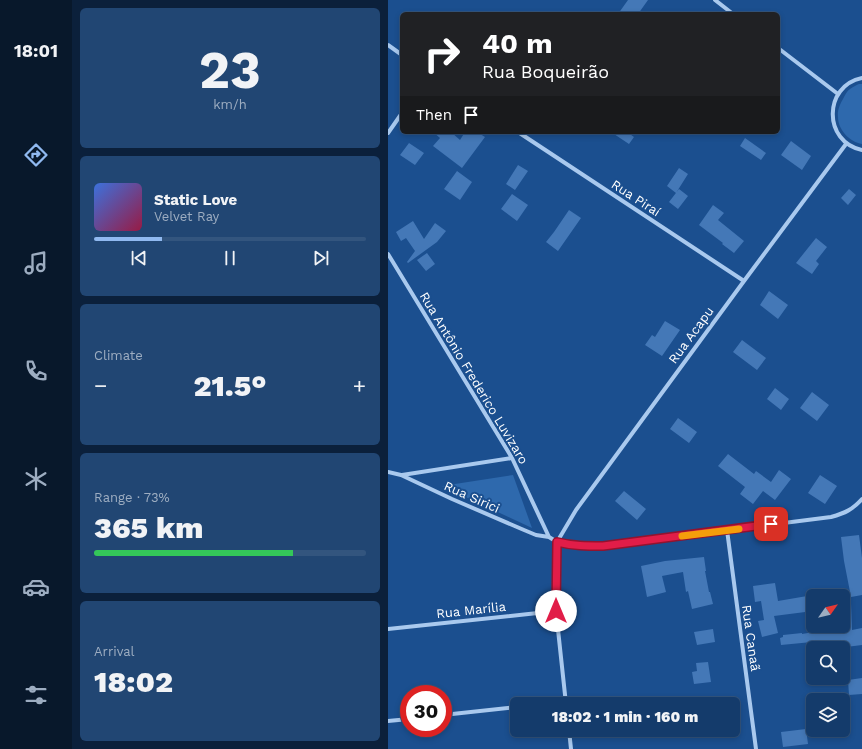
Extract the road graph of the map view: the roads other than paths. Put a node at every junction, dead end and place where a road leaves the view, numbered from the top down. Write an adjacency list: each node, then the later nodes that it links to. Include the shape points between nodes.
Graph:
1 (715, 0): 2 (street)
2 (731, 12)
3 (388, 46): 5 (street)
4 (780, 50): 7 (street)
5 (400, 54)
6 (862, 78): 7 (street, via 846,85)
7 (838, 94): 11 (street, via 833,104 832,115 834,126)
8 (400, 116): 9 (street)
9 (388, 133)
10 (521, 134): 14 (street, Rua Piraí)
11 (846, 144): 12 (street); 14 (street, Rua Acapu)
12 (862, 150)
13 (388, 254): 15 (street, Rua Antônio Frederico Luvizaro)
14 (744, 281): 21 (street, Rua Acapu, via 581,504)
15 (512, 458): 17 (street); 20 (street, Rua Antônio Frederico Luvizaro)
16 (388, 472): 17 (street, Rua Sirici)
17 (401, 475): 20 (street, Rua Sirici, via 524,530)
18 (862, 499): 19 (street, via 855,507 831,517)
19 (727, 530): 21 (street, via 603,546); 31 (street, Rua Canaã)
20 (549, 537): 21 (street)
21 (557, 542): 22 (street)
22 (556, 611): 23 (street, Rua Marília); 24 (street)
23 (388, 629)
24 (565, 697)
25 (510, 708): 26 (street)
26 (452, 714)
27 (400, 720): 28 (street)
28 (388, 721)
29 (570, 737): 30 (street)
30 (571, 749)
31 (756, 749)

